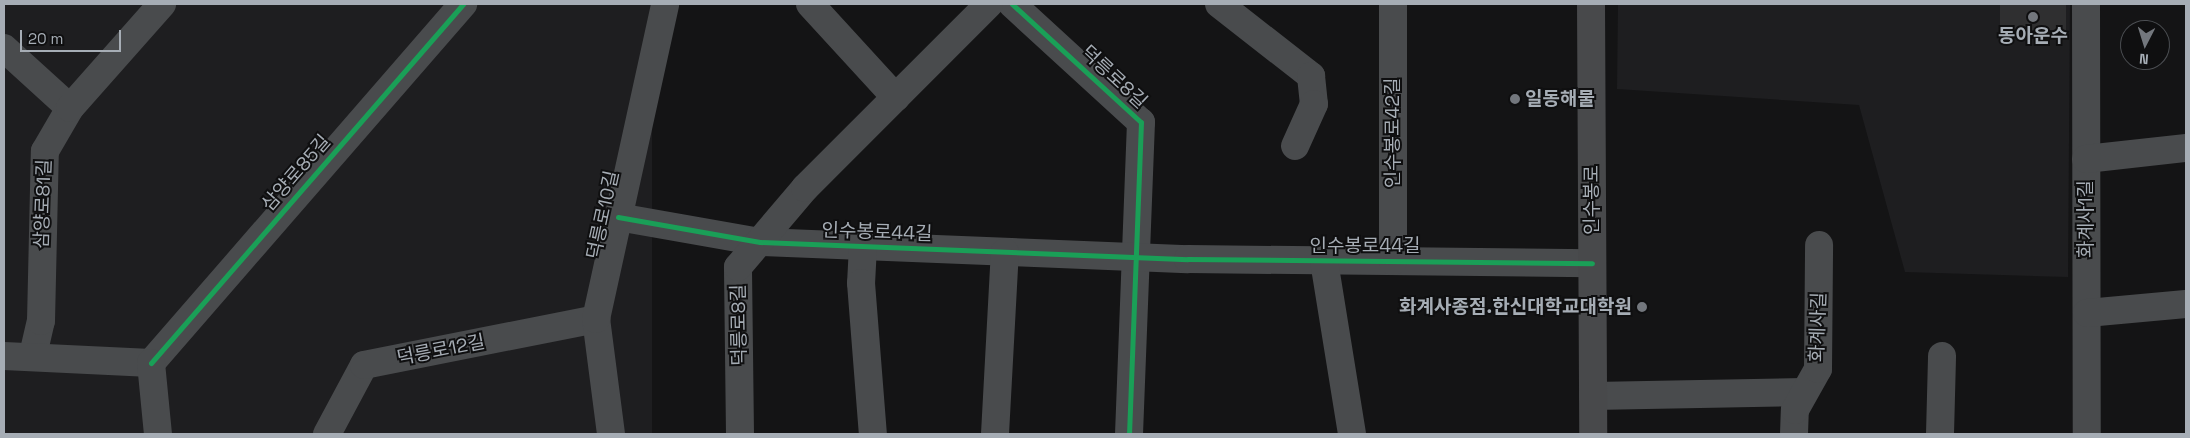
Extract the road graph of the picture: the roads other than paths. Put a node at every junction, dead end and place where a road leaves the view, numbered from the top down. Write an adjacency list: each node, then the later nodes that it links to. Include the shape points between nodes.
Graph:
1 (162, 4): 13 (street, 삼양로81길)
2 (463, 4): 32 (street, 삼양로85길)
3 (666, 4): 17 (street, 덕릉로10길)
4 (810, 4): 12 (street)
5 (989, 4): 12 (street, 덕릉로8길)
6 (1012, 4): 22 (street, 덕릉로8길, via 1141,122)
7 (1218, 4): 14 (street, via 1311,76 1314,104)
8 (1393, 4): 24 (street, 인수봉로42길)
9 (1591, 4): 25 (main road, 인수봉로)
10 (2086, 4): 16 (street, 화계사1길)
11 (4, 48): 13 (street)
12 (896, 98): 18 (street, 덕릉로8길, via 806,188)
13 (70, 108): 29 (street, 삼양로81길, via 45,151 41,321)
14 (1295, 146)
15 (2186, 148): 16 (street)
16 (2086, 159): 27 (street, 화계사1길)
17 (618, 217): 18 (street, 인수봉로44길); 28 (street, 덕릉로10길)
18 (760, 242): 20 (street, 인수봉로44길); 38 (street, 덕릉로8길, via 738,267)
19 (1820, 245): 33 (street, 화계사길, via 1818,369)
20 (863, 246): 21 (street, 인수봉로44길); 39 (street, 인수봉로44길, via 862,283)
21 (1005, 252): 22 (street, 인수봉로44길); 40 (street)
22 (1137, 257): 23 (street, 인수봉로44길); 41 (street)
23 (1324, 261): 24 (street, 인수봉로44길); 42 (street, 인수봉로44길)
24 (1393, 261): 25 (street, 인수봉로44길)
25 (1592, 264): 34 (main road, 인수봉로)
26 (2186, 304): 27 (street)
27 (2087, 313): 46 (street, 화계사1길)
28 (596, 319): 36 (street, 덕릉로12길, via 364,365); 37 (street, 덕릉로10길)
29 (33, 355): 30 (street); 32 (street)
30 (4, 356)
31 (1942, 356): 45 (street)
32 (151, 362): 35 (street)
33 (1804, 392): 34 (street); 44 (street, 화계사길, via 1795,410)
34 (1593, 396): 43 (main road, 인수봉로)
35 (158, 434)
36 (327, 434)
37 (611, 434)
38 (740, 434)
39 (873, 434)
40 (995, 434)
41 (1129, 434)
42 (1352, 434)
43 (1593, 434)
44 (1794, 434)
45 (1940, 434)
46 (2087, 434)

